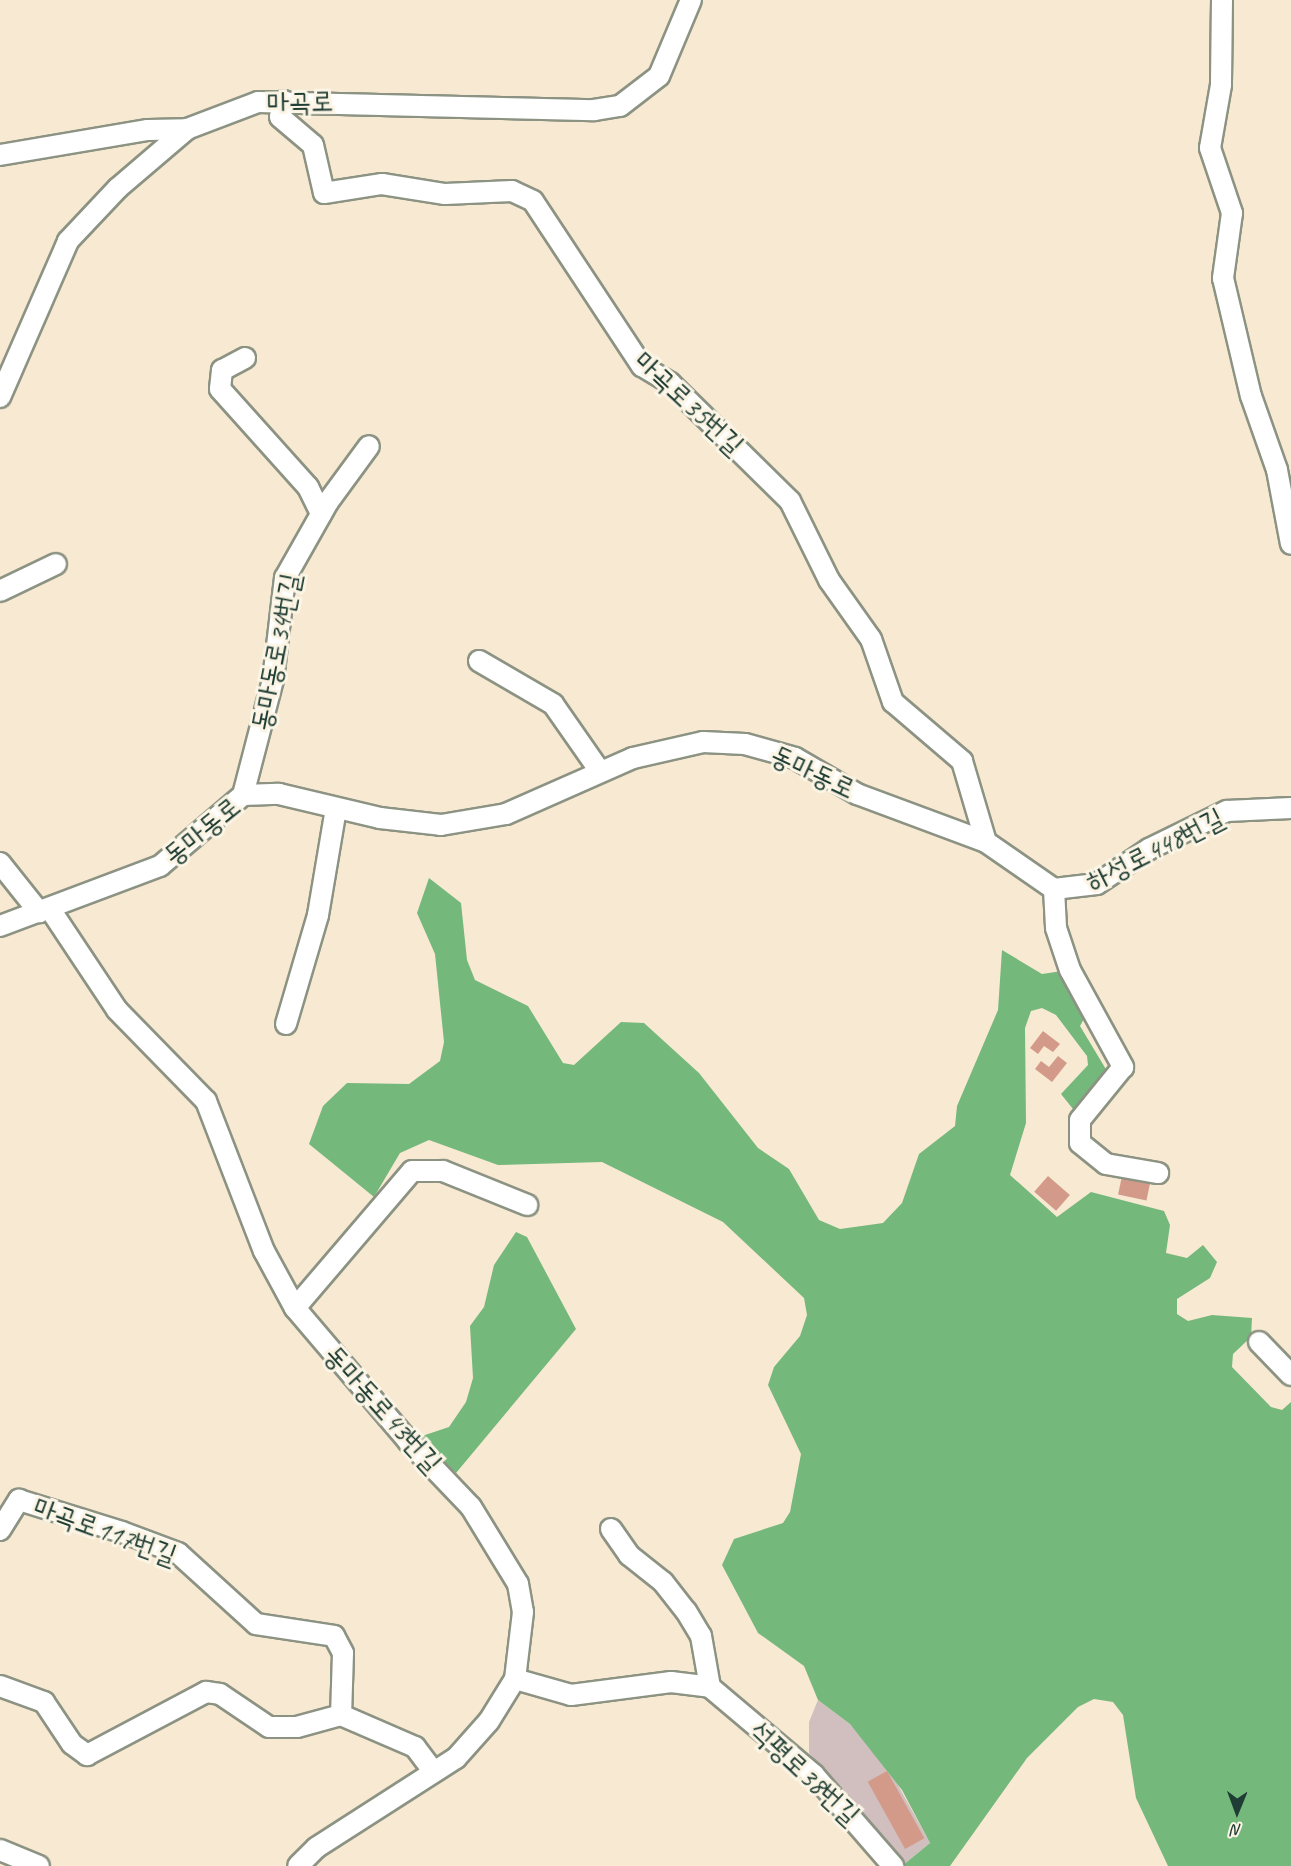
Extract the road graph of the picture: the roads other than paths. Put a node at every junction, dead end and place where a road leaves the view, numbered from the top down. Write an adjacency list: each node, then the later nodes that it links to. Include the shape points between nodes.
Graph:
1 (691, 0): 3 (street, 마곡로, via 659,76 620,106 594,110)
2 (1222, 0): 10 (street, via 1221,85 1210,148 1232,213 1223,278 1251,396 1277,470)
3 (284, 101): 4 (street, 마곡로, via 237,106); 18 (street, 마곡로35번길, via 280,117 313,145 324,193 382,184 446,194 512,191 533,201 642,366 670,383 790,501 829,580 871,639 893,702 962,761)
4 (187, 129): 5 (street, via 148,130); 7 (street, 마곡로, via 118,188 68,241)
5 (0, 155)
6 (245, 358): 9 (street, via 222,370 220,389 308,487)
7 (0, 397)
8 (369, 446): 9 (street, 동마동로34번길)
9 (321, 514): 15 (street, 동마동로34번길, via 285,578 273,680)
10 (1291, 544)
11 (56, 564): 12 (street)
12 (0, 591)
13 (479, 661): 14 (street, via 553,704)
14 (599, 770): 17 (street, 동마동로, via 528,806 482,820 412,823); 18 (street, 동마동로, via 669,748 746,744 795,758 857,794)
15 (243, 795): 17 (street, 동마동로, via 279,794); 21 (street, 동마동로, via 160,866)
16 (1291, 808): 20 (street, 하성로448번길, via 1227,811 1158,844 1097,884)
17 (336, 809): 23 (street, via 318,915)
18 (987, 842): 20 (street, 하성로448번길)
19 (0, 863): 21 (street)
20 (1054, 889): 24 (street, 하성로448번길, via 1056,928 1070,970 1123,1067 1080,1120 1080,1143 1106,1164)
21 (44, 910): 22 (street, 동마동로); 26 (street, 동마동로43번길, via 117,1010 206,1101 264,1251)
22 (0, 926)
23 (286, 1024)
24 (1158, 1173)
25 (527, 1204): 26 (street, via 443,1171 412,1171)
26 (295, 1308): 31 (street, 동마동로43번길, via 495,1539 521,1597)
27 (1259, 1342): 28 (street)
28 (1291, 1375)
29 (611, 1529): 33 (street, via 629,1555 663,1582 686,1611 700,1636)
30 (0, 1530): 34 (street, 마곡로117번길, via 19,1500 122,1532 178,1553 256,1624 334,1636 343,1653)
31 (515, 1679): 33 (street, via 571,1695 671,1682); 35 (street, 동마동로43번길, via 472,1743)
32 (0, 1686): 34 (street, via 44,1702 72,1744 87,1755 206,1692 220,1694 269,1726 297,1727)
33 (710, 1687): 39 (street, 석평로38번길, via 843,1803)
34 (341, 1715): 35 (street, via 415,1748)
35 (434, 1772): 38 (street, 동마동로43번길, via 316,1848)
36 (0, 1850): 37 (street)
37 (39, 1866)
38 (298, 1866)
39 (893, 1866)

